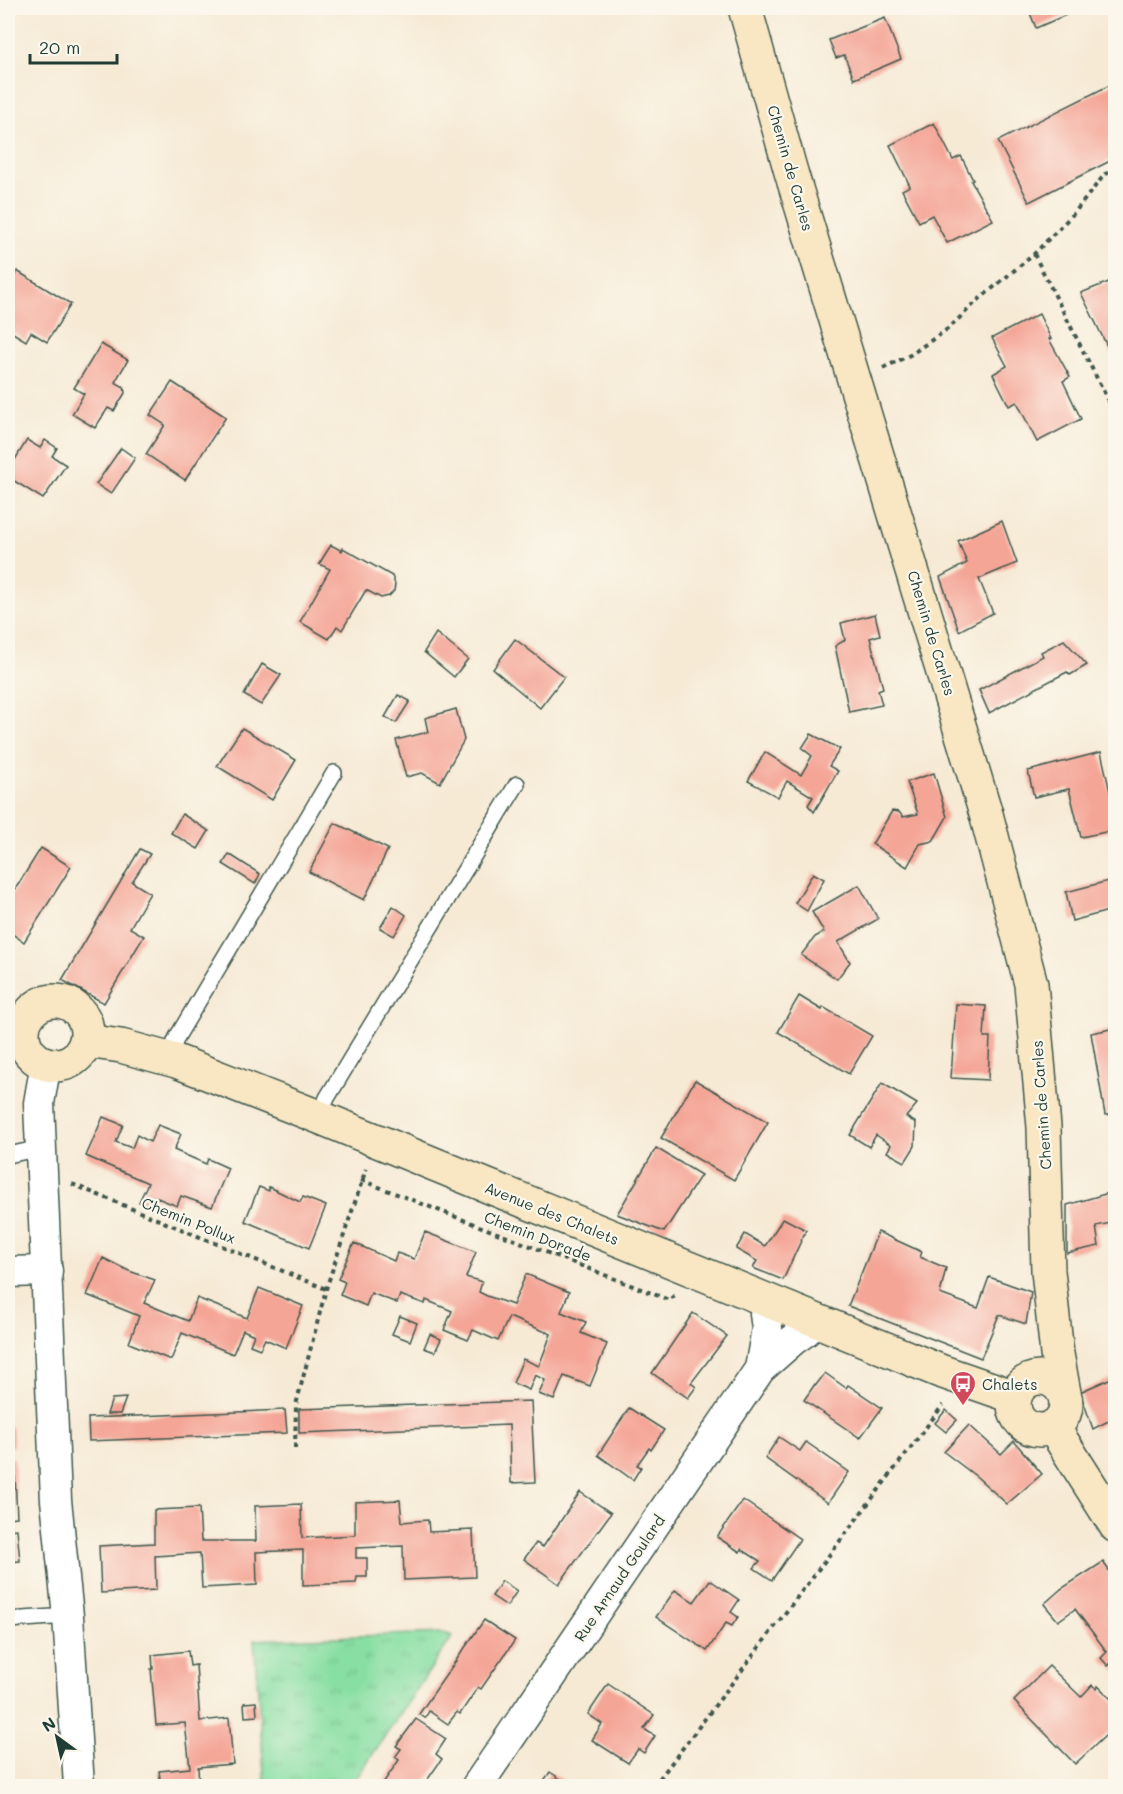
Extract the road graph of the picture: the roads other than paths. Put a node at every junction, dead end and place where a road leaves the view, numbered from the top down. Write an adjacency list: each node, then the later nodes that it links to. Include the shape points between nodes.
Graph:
1 (745, 8): 12 (street, Chemin de Carles, via 986,814 1031,984 1044,1127)
2 (334, 773): 6 (lane, via 177,1037)
3 (516, 784): 8 (lane)
4 (19, 1007): 5 (street, via 51,1001 75,1007 83,1016); 7 (street, via 24,1038 32,1054)
5 (87, 1041): 6 (street, Avenue des Chalets); 7 (street, via 71,1060 59,1065)
6 (168, 1059): 8 (street, Avenue des Chalets)
7 (46, 1063): 9 (street, via 39,1103)
8 (319, 1117): 14 (street, Avenue des Chalets)
9 (40, 1148): 10 (lane); 11 (street)
10 (8, 1155)
11 (47, 1271): 13 (street); 21 (street, via 56,1500)
12 (1048, 1271): 17 (street, Chemin de Carles, via 1040,1328); 18 (street, Chemin de Carles)
13 (8, 1272)
14 (770, 1301): 15 (street, Avenue des Chalets); 16 (street, Rue Arnaud Goulard, via 765,1314)
15 (813, 1319): 16 (street, Rue Arnaud Goulard, via 806,1331); 17 (street, Avenue des Chalets, via 940,1371)
16 (760, 1370): 24 (street, Rue Arnaud Goulard)
17 (1018, 1392): 18 (street, via 1026,1382 1040,1378 1055,1382); 19 (street, via 1015,1412 1024,1425 1038,1430)
18 (1064, 1393): 19 (street, via 1065,1412)
19 (1053, 1427): 20 (street)
20 (1116, 1526)
21 (68, 1616): 22 (lane); 23 (street)
22 (8, 1620)
23 (79, 1786)
24 (477, 1786)

